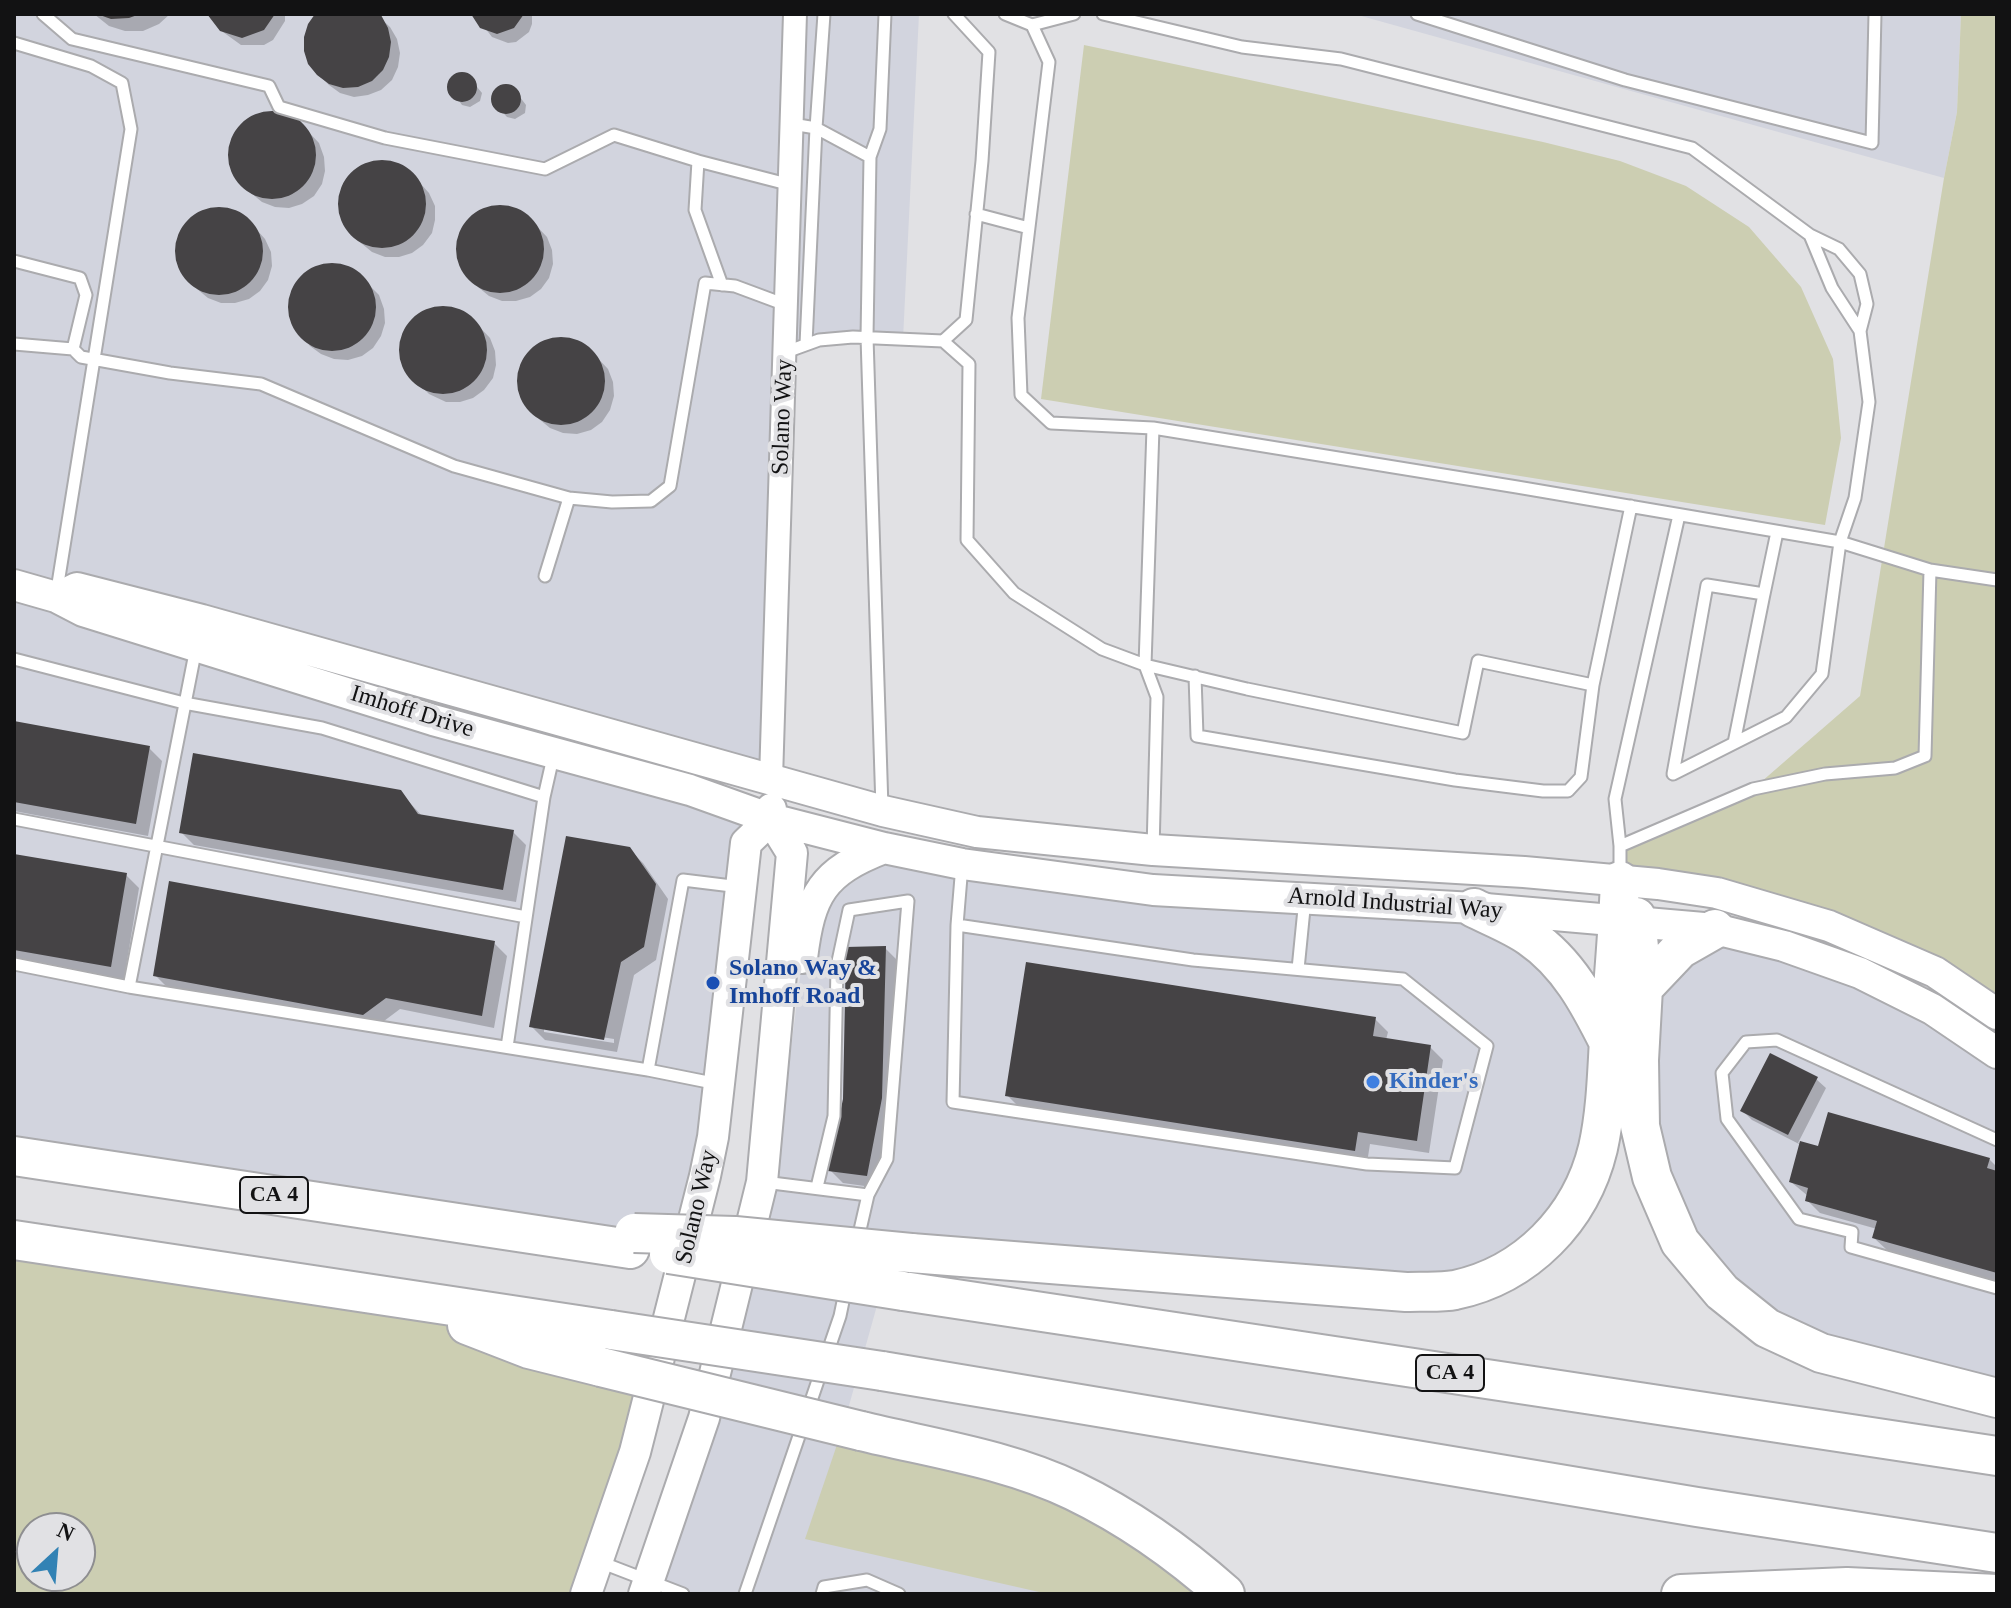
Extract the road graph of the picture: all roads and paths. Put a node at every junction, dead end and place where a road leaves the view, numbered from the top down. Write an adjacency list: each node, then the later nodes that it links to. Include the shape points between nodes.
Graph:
1 (43, 14): 16 (lane, via 72,39 269,86 279,107 385,138 545,169 614,135)
2 (795, 14): 13 (street, Solano Way)
3 (824, 14): 14 (lane)
4 (885, 14): 15 (lane, via 880,129)
5 (954, 14): 18 (lane, via 989,52)
6 (1005, 14): 11 (lane)
7 (1074, 14): 11 (lane)
8 (1103, 14): 20 (lane, via 1242,47 1341,59 1692,148)
9 (1417, 14): 10 (lane, via 1625,80 1872,143)
10 (1875, 14)
11 (1032, 25): 19 (lane, via 1049,62)
12 (14, 43): 30 (lane, via 91,66 122,83 131,129)
13 (792, 124): 14 (lane); 17 (street, Solano Way)
14 (816, 128): 15 (lane); 28 (lane)
15 (870, 157): 25 (lane)
16 (698, 161): 17 (lane); 22 (lane, via 695,210)
17 (791, 185): 23 (street, Solano Way)
18 (976, 214): 19 (lane); 26 (lane, via 966,320)
19 (1029, 228): 31 (lane, via 1018,318 1021,395 1051,423)
20 (1810, 235): 24 (lane, via 1832,288); 24 (lane, via 1839,249 1860,274 1867,304)
21 (14, 261): 29 (lane, via 80,278 86,295)
22 (722, 285): 23 (lane); 32 (lane, via 705,283 670,486 651,501)
23 (787, 305): 28 (street, Solano Way)
24 (1860, 331): 36 (lane, via 1869,402 1855,498)
25 (867, 337): 26 (lane); 28 (lane, via 819,340); 53 (lane)
26 (943, 341): 45 (lane, via 969,364 967,540 1014,593 1102,649)
27 (14, 344): 29 (lane)
28 (796, 348): 51 (street, Solano Way)
29 (73, 349): 30 (lane)
30 (94, 360): 32 (lane, via 261,384 454,466); 42 (lane)
31 (1153, 428): 33 (lane); 45 (lane)
32 (569, 498): 38 (lane)
33 (1631, 506): 34 (lane); 47 (lane)
34 (1679, 515): 35 (lane); 59 (lane, via 1615,799)
35 (1777, 532): 36 (lane); 41 (lane)
36 (1840, 542): 37 (lane); 49 (lane, via 1822,674 1786,717)
37 (1930, 570): 39 (lane); 59 (lane, via 1925,756 1895,768 1825,774 1753,789)
38 (545, 576)
39 (1997, 580)
40 (14, 585): 42 (street, Imhoff Drive)
41 (1764, 594): 49 (lane); 49 (lane, via 1707,585 1673,774)
42 (56, 597): 43 (street, Imhoff Drive, via 77,588)
43 (199, 632): 48 (lane); 50 (street, Imhoff Drive, via 433,720); 51 (street, Imhoff Drive)
44 (14, 659): 48 (lane)
45 (1145, 665): 46 (lane); 58 (lane, via 1157,697)
46 (1195, 676): 47 (lane, via 1463,733 1478,661); 47 (lane, via 1197,736 1543,791 1568,791 1581,777)
47 (1593, 685)
48 (184, 703): 52 (lane, via 322,728); 56 (lane)
49 (1734, 743)
50 (555, 752): 52 (lane); 55 (street, Imhoff Drive)
51 (771, 779): 53 (street, Arnold Industrial Way); 55 (street, Solano Way)
52 (544, 797): 64 (lane)
53 (883, 811): 58 (street, Arnold Industrial Way, via 977,832)
54 (14, 819): 56 (lane)
55 (771, 819): 57 (street, Arnold Industrial Way); 61 (street, Solano Way, via 746,843); 78 (street, via 792,853)
56 (156, 845): 64 (lane); 70 (lane)
57 (884, 848): 60 (street, Arnold Industrial Way); 78 (street, via 851,861 824,885 808,915 787,1080)
58 (1153, 850): 59 (street, Arnold Industrial Way, via 1524,872)
59 (1620, 863): 65 (highway); 72 (street, Arnold Industrial Way, via 1829,926 1935,972)
60 (962, 864): 62 (street, Arnold Industrial Way, via 1153,890); 66 (lane)
61 (740, 887): 76 (lane, via 683,880); 77 (street, Solano Way)
62 (1305, 898): 63 (street, Arnold Industrial Way); 69 (lane)
63 (1474, 908): 65 (street, Arnold Industrial Way); 73 (highway, via 1531,937 1569,972)
64 (526, 917): 74 (lane)
65 (1628, 921): 67 (street, Arnold Industrial Way); 71 (highway); 73 (highway)
66 (957, 925): 69 (lane, via 1193,960); 69 (lane, via 953,1102 1367,1164 1455,1168 1487,1046 1403,979)
67 (1715, 929): 71 (highway, via 1680,949); 75 (street, Arnold Industrial Way, via 1860,973 1932,1009)
68 (14, 964): 70 (lane)
69 (1298, 969)
70 (129, 987): 74 (lane)
71 (1643, 988): 90 (highway, via 1640,1126 1652,1177 1680,1242 1722,1292 1767,1328 1821,1353)
72 (1997, 1014)
73 (1609, 1043): 85 (highway, bridge, via 1597,1148 1579,1197 1556,1231 1530,1256 1501,1275 1453,1290 1394,1291 735,1236)
74 (507, 1047): 76 (lane)
75 (1997, 1053)
76 (648, 1070): 77 (lane)
77 (719, 1084): 93 (street, Solano Way, via 713,1137 676,1298)
78 (769, 1104): 81 (street)
79 (1997, 1140): 88 (lane, via 1777,1040 1746,1042 1722,1073 1727,1119 1799,1219 1852,1232 1851,1247)
80 (14, 1156): 85 (highway, CA 4, via 533,1235)
81 (762, 1182): 82 (lane); 94 (street, via 704,1418)
82 (817, 1187): 83 (lane); 83 (lane, via 834,1116 837,966 849,910 908,901 887,1159)
83 (868, 1195): 86 (lane)
84 (14, 1240): 89 (highway)
85 (632, 1241): 91 (highway, CA 4, bridge, via 903,1291)
86 (854, 1255)
87 (850, 1270): 97 (lane, via 840,1316)
88 (1997, 1288)
89 (401, 1300): 92 (highway, bridge, via 882,1371); 100 (highway, bridge, via 529,1349 1007,1467 1071,1490 1150,1533)
90 (1997, 1398)
91 (1997, 1456)
92 (1997, 1553)
93 (599, 1562): 94 (lane); 95 (street, Solano Way)
94 (647, 1588): 96 (lane)
95 (586, 1594)
96 (683, 1594)
97 (745, 1594)
98 (822, 1594): 99 (lane, via 824,1587 867,1580)
99 (899, 1594)
100 (1225, 1594)
101 (1681, 1594): 102 (highway, via 1847,1587)
102 (1997, 1594)

